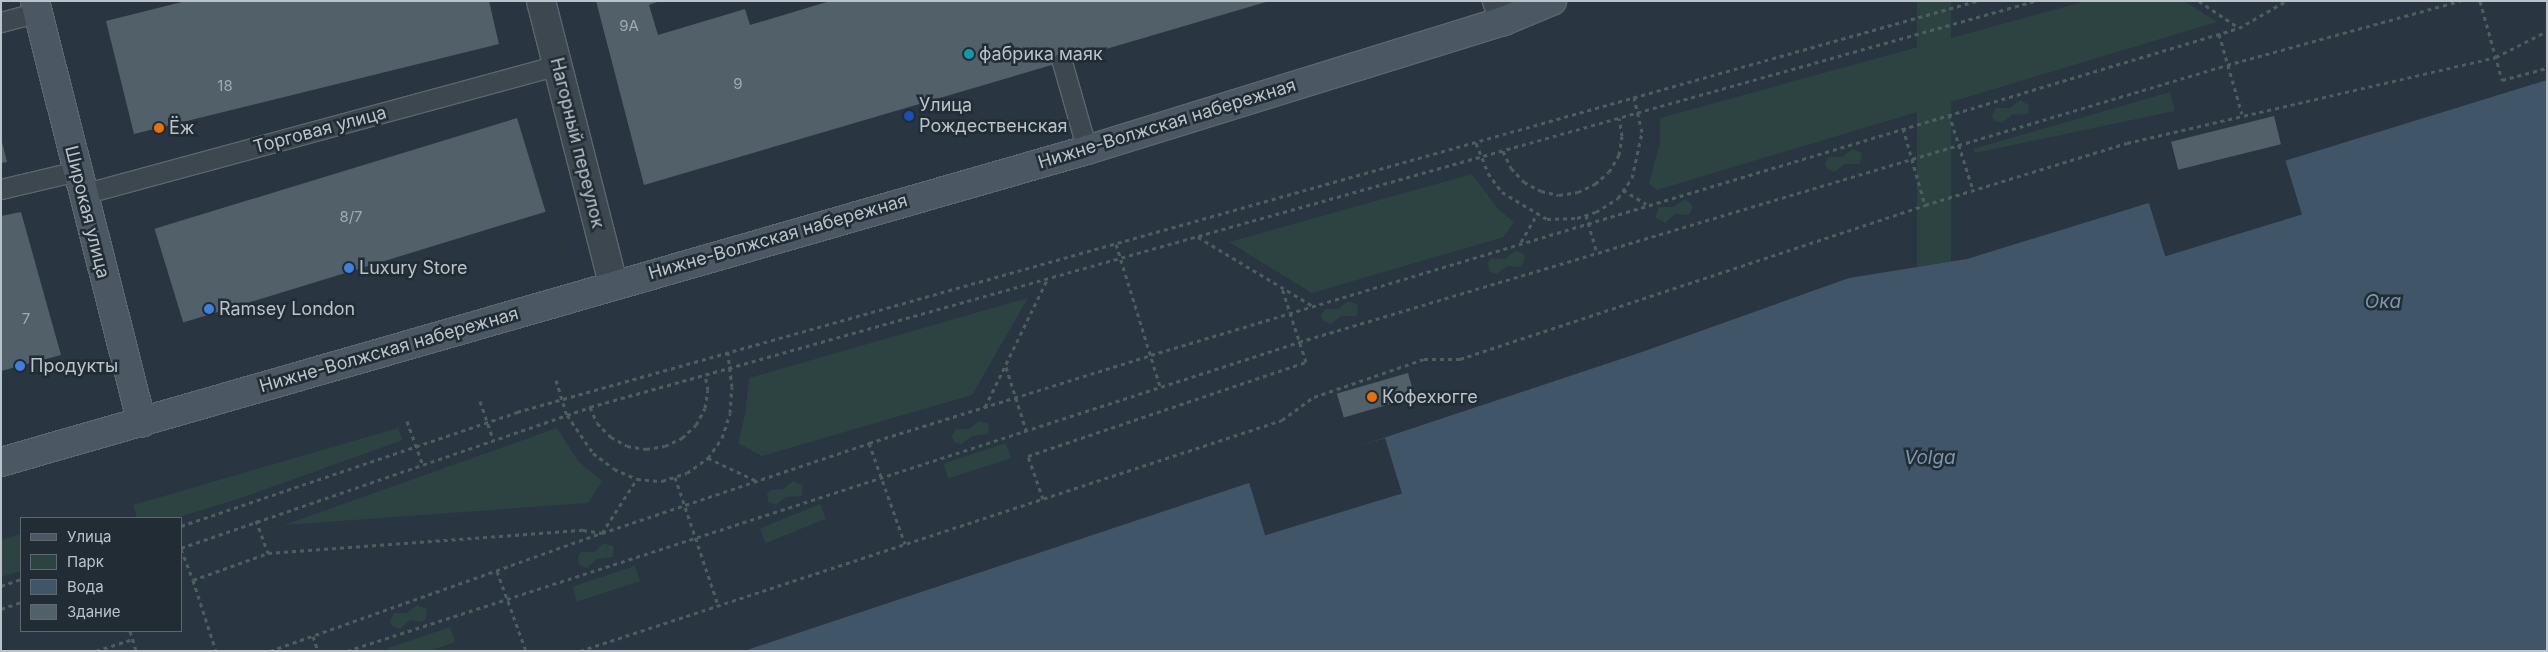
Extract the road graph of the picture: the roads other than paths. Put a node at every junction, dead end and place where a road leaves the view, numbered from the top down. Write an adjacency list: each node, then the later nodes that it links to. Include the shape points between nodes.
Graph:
1 (541, 1): 7 (street, Нагорный переулок)
2 (1552, 1): 4 (main road, Нижне-Волжская набережная)
3 (36, 7): 5 (lane); 9 (main road, Широкая улица)
4 (1500, 11): 8 (main road, Нижне-Волжская набережная)
5 (1, 22)
6 (1062, 62): 8 (lane)
7 (557, 65): 9 (lane, Торговая улица); 11 (street, Нагорный переулок)
8 (1087, 150): 11 (main road, Нижне-Волжская набережная)
9 (80, 182): 10 (lane, Торговая улица); 12 (main road, Широкая улица)
10 (1, 189)
11 (613, 284): 12 (main road, Нижне-Волжская набережная)
12 (142, 423): 13 (main road, Нижне-Волжская набережная)
13 (1, 462)

